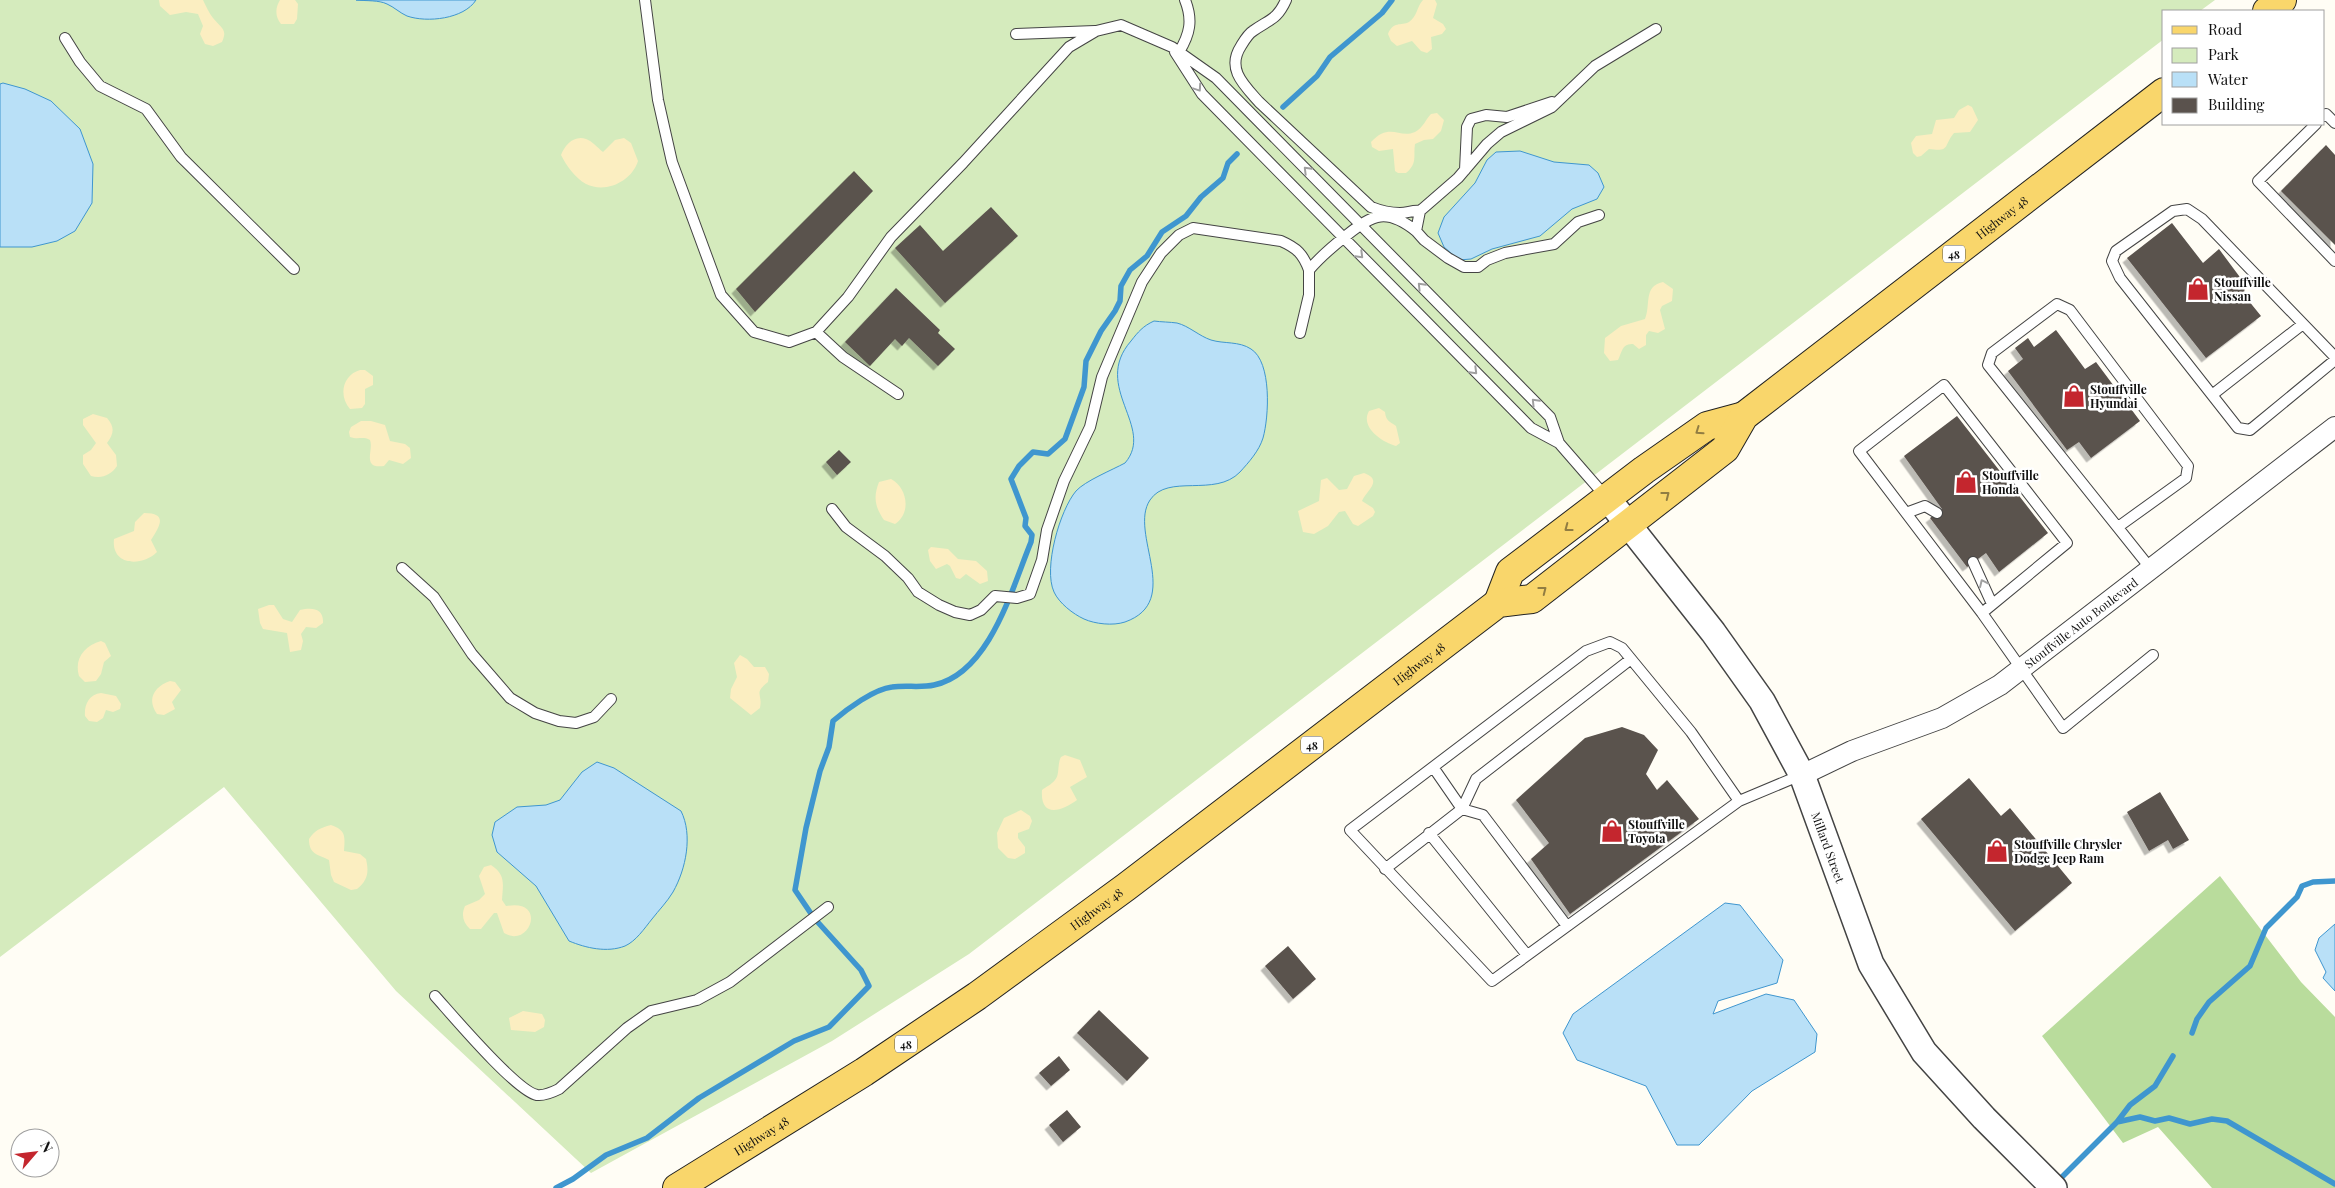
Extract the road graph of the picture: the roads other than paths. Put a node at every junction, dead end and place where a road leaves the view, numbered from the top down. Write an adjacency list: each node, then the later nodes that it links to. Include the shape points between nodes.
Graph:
1 (645, 0): 26 (lane, via 658,100 672,162 721,295 754,332 788,342)
2 (1185, 0): 10 (lane, via 1190,12 1189,35)
3 (1286, 0): 17 (lane, via 1279,14 1251,32 1235,56 1235,70 1243,84 1371,207 1383,212)
4 (2282, 0): 5 (main road)
5 (2268, 10)
6 (1656, 29): 12 (lane, via 1595,66)
7 (1096, 31): 8 (lane); 10 (lane, via 1121,25); 26 (lane, via 1069,47 891,237 848,298)
8 (1016, 34)
9 (65, 38): 23 (lane, via 100,86 146,108 181,157)
10 (1176, 49): 19 (lane, one-way to 10, via 1216,78); 21 (lane, one-way to 21, via 1202,94)
11 (2162, 94): 31 (main road, Highway 48 / 48)
12 (1560, 99): 16 (lane, via 1538,115 1501,132); 16 (lane, via 1507,117 1486,115 1471,119 1467,127)
13 (2325, 115): 14 (lane)
14 (2335, 123)
15 (2315, 125): 22 (lane, via 2258,181)
16 (1465, 170): 17 (lane)
17 (1420, 211): 20 (lane)
18 (1599, 215): 20 (lane, via 1578,222 1554,244 1506,253 1478,267 1464,267)
19 (1360, 224): 20 (lane, via 1375,216 1397,218); 21 (lane); 33 (lane, one-way to 19, via 1550,417)
20 (1416, 231)
21 (1343, 238): 24 (lane); 33 (lane, one-way to 33, via 1531,428)
22 (2335, 261)
23 (294, 269)
24 (1309, 270): 27 (lane, via 1309,295); 35 (lane, via 1303,254 1295,247 1193,228 1179,235 1161,253 1142,282 1102,377 1090,427 1064,481 1030,594 1017,598 995,596 981,610 970,615 955,612 918,592 885,556 846,527)
25 (2303, 324): 28 (lane); 30 (lane); 30 (lane, via 2202,219 2187,209 2173,211 2116,251 2112,261 2120,278)
26 (816, 332): 29 (lane, via 843,357)
27 (1300, 333)
28 (2335, 359): 30 (lane, via 2250,430 2238,428)
29 (898, 394)
30 (2212, 395)
31 (1744, 416): 34 (main road, Highway 48 / 48, one-way to 34, via 1706,426); 38 (main road, Highway 48 / 48, one-way to 31, via 1725,449)
32 (2335, 427): 42 (street, Stouffville Auto Boulevard)
33 (1559, 443): 34 (lane)
34 (1608, 499): 38 (street, Millard Street); 43 (main road, Highway 48 / 48, one-way to 43, via 1510,572)
35 (832, 509)
36 (1906, 513): 37 (lane, via 1925,506); 44 (lane, via 1859,451 1944,385 2067,543); 45 (lane)
37 (1937, 513)
38 (1627, 525): 43 (main road, Highway 48 / 48, one-way to 38, via 1532,599); 51 (street, Millard Street, via 1714,632 1762,701)
39 (2118, 527): 39 (lane, via 1988,365 1992,353 2057,304 2070,310 2188,466 2186,478); 42 (lane)
40 (1973, 562): 44 (lane, one-way to 40)
41 (402, 568): 49 (lane, via 434,597 472,654 510,698 535,713 576,724 594,717)
42 (2151, 569): 48 (street, Stouffville Auto Boulevard)
43 (1498, 604): 60 (main road, Highway 48 / 48, via 977,996 864,1072)
44 (1992, 604): 45 (lane)
45 (1982, 613): 48 (lane)
46 (2153, 656): 48 (lane, via 2063,728)
47 (1631, 659): 50 (lane, via 1622,648 1610,642 1586,651); 52 (lane, via 1691,732); 53 (lane, via 1476,779)
48 (2022, 668): 51 (street, Stouffville Auto Boulevard, via 1977,700 1942,718 1852,751)
49 (611, 699)
50 (1433, 768): 53 (lane); 55 (lane, via 1350,830)
51 (1802, 775): 52 (lane); 61 (street, Millard Street, via 1871,964 1924,1052)
52 (1739, 801): 57 (lane)
53 (1462, 808): 54 (lane); 57 (lane, via 1483,815)
54 (1429, 833): 55 (lane); 58 (lane)
55 (1385, 870): 58 (lane, via 1492,981)
56 (826, 909): 59 (lane, via 730,982 697,1000 651,1011 627,1028 559,1089 550,1093 538,1095 518,1085)
57 (1567, 926): 58 (lane)
58 (1527, 955)
59 (435, 996)
60 (677, 1188)
61 (2054, 1188)

